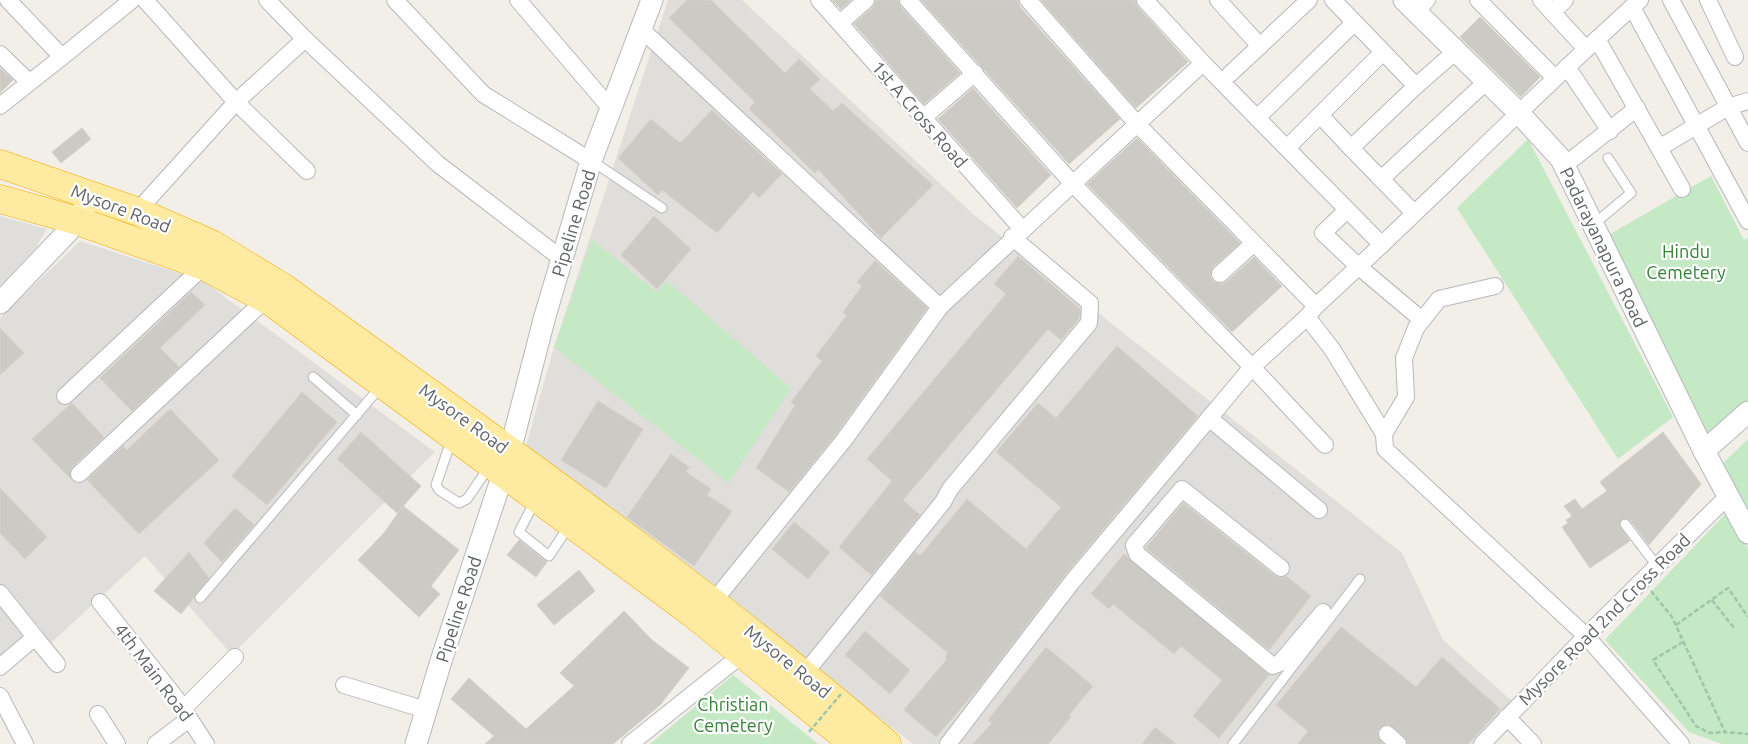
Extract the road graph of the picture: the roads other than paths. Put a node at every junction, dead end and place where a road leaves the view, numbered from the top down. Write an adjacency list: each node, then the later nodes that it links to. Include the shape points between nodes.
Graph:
1 (8, 0): 32 (street)
2 (132, 0): 32 (street)
3 (145, 0): 41 (street)
4 (267, 0): 26 (street)
5 (395, 0): 59 (street, via 483,94)
6 (518, 0): 46 (street)
7 (652, 0): 25 (street, Pipeline Road)
8 (819, 0): 23 (street, 1st A Cross Road)
9 (866, 0): 23 (street)
10 (908, 0): 35 (street)
11 (1028, 0): 51 (street)
12 (1145, 0): 34 (street)
13 (1309, 0): 28 (street)
14 (1333, 0): 24 (street)
15 (1478, 0): 36 (street)
16 (1565, 0): 22 (street)
17 (1671, 0): 44 (street)
18 (1708, 0): 33 (street)
19 (1636, 3): 27 (street); 52 (street)
20 (1228, 4): 28 (street)
21 (1416, 4): 29 (street, Padarayanapura Road)
22 (1547, 6): 27 (street)
23 (840, 23): 49 (street, 1st A Cross Road)
24 (1354, 23): 30 (street); 50 (street)
25 (641, 30): 46 (street, Pipeline Road); 86 (street)
26 (305, 39): 41 (street); 79 (street, via 438,164)
27 (1591, 44): 36 (street); 45 (street)
28 (1260, 46): 37 (street)
29 (1456, 51): 39 (street, Padarayanapura Road); 40 (street)
30 (1383, 52): 40 (street); 48 (street)
31 (0, 54): 38 (street)
32 (62, 57): 38 (street)
33 (1735, 57)
34 (1203, 63): 50 (street); 51 (street)
35 (975, 72): 49 (street); 64 (street)
36 (1561, 72): 47 (street); 53 (street)
37 (1230, 74)
38 (28, 81): 43 (street)
39 (1487, 82): 47 (street, Padarayanapura Road); 63 (street)
40 (1416, 86): 56 (street)
41 (236, 102): 62 (street); 70 (street)
42 (1748, 102): 44 (street)
43 (0, 106)
44 (1728, 106): 52 (street); 54 (street)
45 (1637, 108): 53 (street); 57 (street)
46 (611, 109): 59 (street, Pipeline Road)
47 (1518, 112): 61 (street, Padarayanapura Road); 71 (street)
48 (1320, 115): 55 (street); 56 (street)
49 (923, 118): 75 (street, 1st A Cross Road)
50 (1257, 118): 55 (street)
51 (1138, 125): 64 (street); 77 (street)
52 (1695, 125): 57 (street); 73 (street)
53 (1610, 131): 61 (street)
54 (1748, 143)
55 (1287, 148): 69 (street)
56 (1351, 148): 63 (street)
57 (1659, 148): 65 (street)
58 (1608, 158): 74 (lane, via 1631,193)
59 (591, 161): 68 (lane); 79 (street, Pipeline Road)
60 (0, 164): 66 (highway, Mysore Road)
61 (1565, 165): 74 (street, Padarayanapura Road)
62 (307, 171)
63 (1381, 179): 71 (street)
64 (1073, 184): 75 (street); 89 (street)
65 (1682, 189)
66 (90, 196): 70 (highway, Mysore Road); 72 (street)
67 (0, 199): 72 (highway, Mysore Road)
68 (662, 208)
69 (1347, 210): 78 (street); 81 (street, via 1323,233)
70 (136, 211): 76 (street); 100 (highway, Mysore Road, via 212,244 284,288)
71 (1414, 213): 78 (street)
72 (78, 221): 76 (highway, Mysore Road); 85 (street)
73 (1748, 221)
74 (1594, 224): 99 (street, Padarayanapura Road)
75 (1017, 233): 86 (street); 126 (street, 1st A Cross Road, via 1090,303 1089,323 950,489 944,502)
76 (121, 238): 80 (highway, Mysore Road)
77 (1254, 243): 82 (street); 87 (street)
78 (1382, 245): 81 (street)
79 (562, 259): 100 (street, Pipeline Road)
80 (204, 266): 84 (highway, Mysore Road); 92 (street)
81 (1359, 267): 87 (street); 88 (street)
82 (1220, 274)
83 (1495, 286): 88 (street, via 1439,298)
84 (266, 299): 91 (highway, Mysore Road); 101 (street)
85 (0, 303)
86 (940, 307): 118 (street, via 844,440)
87 (1312, 312): 89 (street); 96 (street)
88 (1422, 320): 96 (street, via 1404,358 1406,396)
89 (1252, 367): 95 (street); 98 (street)
90 (313, 377): 94 (lane)
91 (383, 384): 94 (lane); 97 (highway, Mysore Road)
92 (65, 396)
93 (1748, 412): 99 (street)
94 (357, 415): 116 (lane)
95 (1209, 418): 102 (street); 106 (street)
96 (1384, 434): 120 (street, via 1385,449)
97 (452, 436): 100 (highway, Mysore Road); 100 (lane, via 436,485 458,504)
98 (1325, 445)
99 (1704, 451): 104 (street, Padarayanapura Road)
100 (501, 464): 105 (highway, Mysore Road); 118 (highway, Mysore Road); 129 (street, Pipeline Road)
101 (78, 474)
102 (1156, 481): 103 (street); 107 (street)
103 (1174, 496): 110 (street); 113 (street, via 1179,490 1185,491)
104 (1728, 496): 111 (street, Padarayanapura Road); 112 (street, Mysore Road 2nd Cross Road)
105 (536, 498): 108 (highway, Mysore Road); 108 (lane, via 519,532 549,556)
106 (1319, 510)
107 (1128, 516): 110 (street); 141 (street, via 1072,582)
108 (570, 524): 122 (highway, Mysore Road)
109 (1626, 524): 112 (lane)
110 (1145, 531): 119 (street, via 1134,545 1137,554 1273,666 1280,663)
111 (1748, 533)
112 (1657, 566): 120 (street, Mysore Road 2nd Cross Road)
113 (1281, 568)
114 (1360, 579): 142 (lane)
115 (0, 593): 121 (street)
116 (200, 598)
117 (100, 602): 131 (street, 4th Main Road)
118 (713, 602): 126 (highway, Mysore Road)
119 (1323, 612)
120 (1586, 636): 132 (street, Mysore Road 2nd Cross Road); 145 (street)
121 (35, 637): 124 (street); 125 (street)
122 (744, 653): 138 (street); 139 (highway, Mysore Road)
123 (234, 658): 131 (street)
124 (57, 664)
125 (0, 667)
126 (805, 673): 140 (highway, Mysore Road)
127 (344, 685): 129 (street)
128 (0, 696): 134 (street)
129 (426, 710): 133 (street, Pipeline Road)
130 (98, 714): 135 (street)
131 (186, 714): 136 (street); 137 (street, 4th Main Road)
132 (1507, 717): 143 (street, Mysore Road 2nd Cross Road); 144 (street)
133 (419, 742)
134 (25, 744)
135 (117, 744)
136 (156, 744)
137 (206, 744)
138 (630, 744)
139 (854, 744)
140 (888, 744)
141 (948, 744)
142 (1233, 744)
143 (1482, 744)
144 (1533, 744)
145 (1681, 744)

